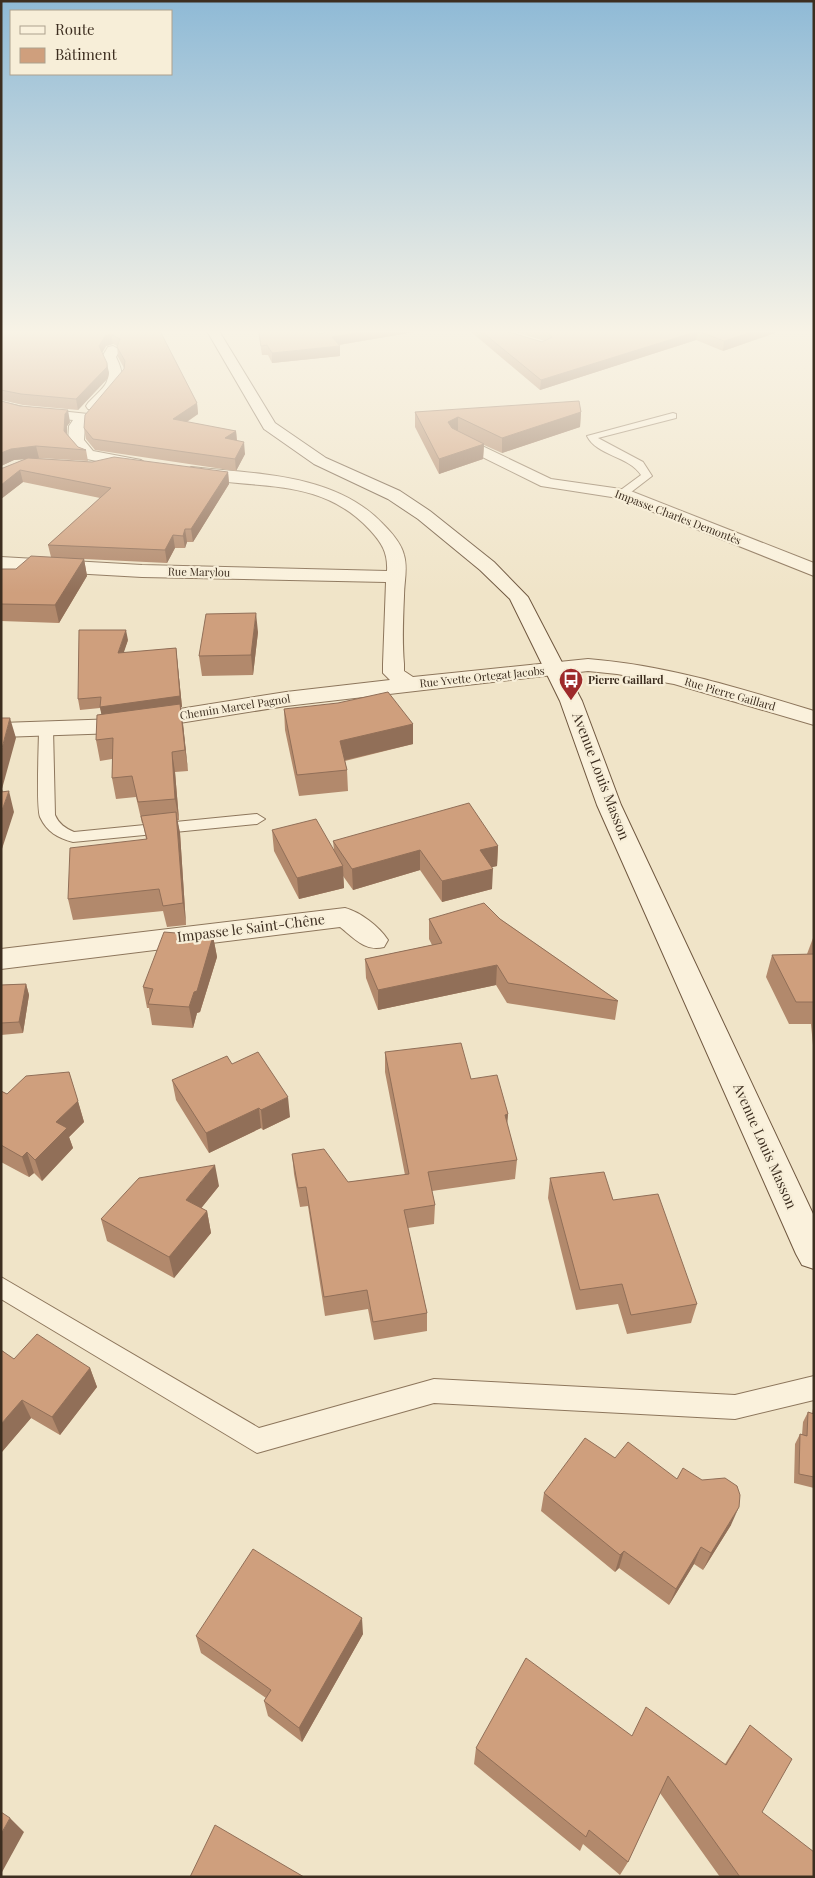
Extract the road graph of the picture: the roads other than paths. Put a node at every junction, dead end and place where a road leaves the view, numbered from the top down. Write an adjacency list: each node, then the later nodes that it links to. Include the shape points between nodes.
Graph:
1 (82, 419): 5 (street, via 77,426 76,441 88,455)
2 (264, 419): 13 (street, Avenue Louis Masson, via 269,426 320,461 394,495 453,536 518,597)
3 (662, 419): 9 (lane, via 592,436 595,442 639,464 647,476)
4 (457, 439): 9 (street, Impasse Charles Demontès, via 547,483)
5 (116, 462): 6 (street); 7 (street)
6 (155, 467)
7 (81, 470)
8 (174, 470): 12 (street, Rue Yvette Ortegat Jacobs, via 291,485 345,501 377,526 393,548)
9 (622, 494): 11 (street, Impasse Charles Demontès)
10 (1, 563): 12 (street, Rue Marylou, via 142,571)
11 (814, 570)
12 (397, 577): 14 (street, Rue Yvette Ortegat Jacobs, via 394,673)
13 (556, 669): 14 (street, Rue Yvette Ortegat Jacobs); 15 (street, Rue Pierre Gaillard, via 588,665 640,669); 21 (street, Avenue Louis Masson, via 576,711 609,805)
14 (409, 684): 16 (street, Chemin Marcel Pagnol, via 286,699 117,726)
15 (814, 718)
16 (46, 728): 17 (street, Chemin Marcel Pagnol); 18 (lane, via 47,815 59,833 73,837)
17 (1, 730)
18 (257, 818)
19 (374, 940): 20 (street, Impasse le Saint-Chêne, via 345,917)
20 (1, 959)
21 (814, 1254)
22 (1, 1287): 23 (lane, via 257,1441 434,1391 735,1406)
23 (814, 1388)

